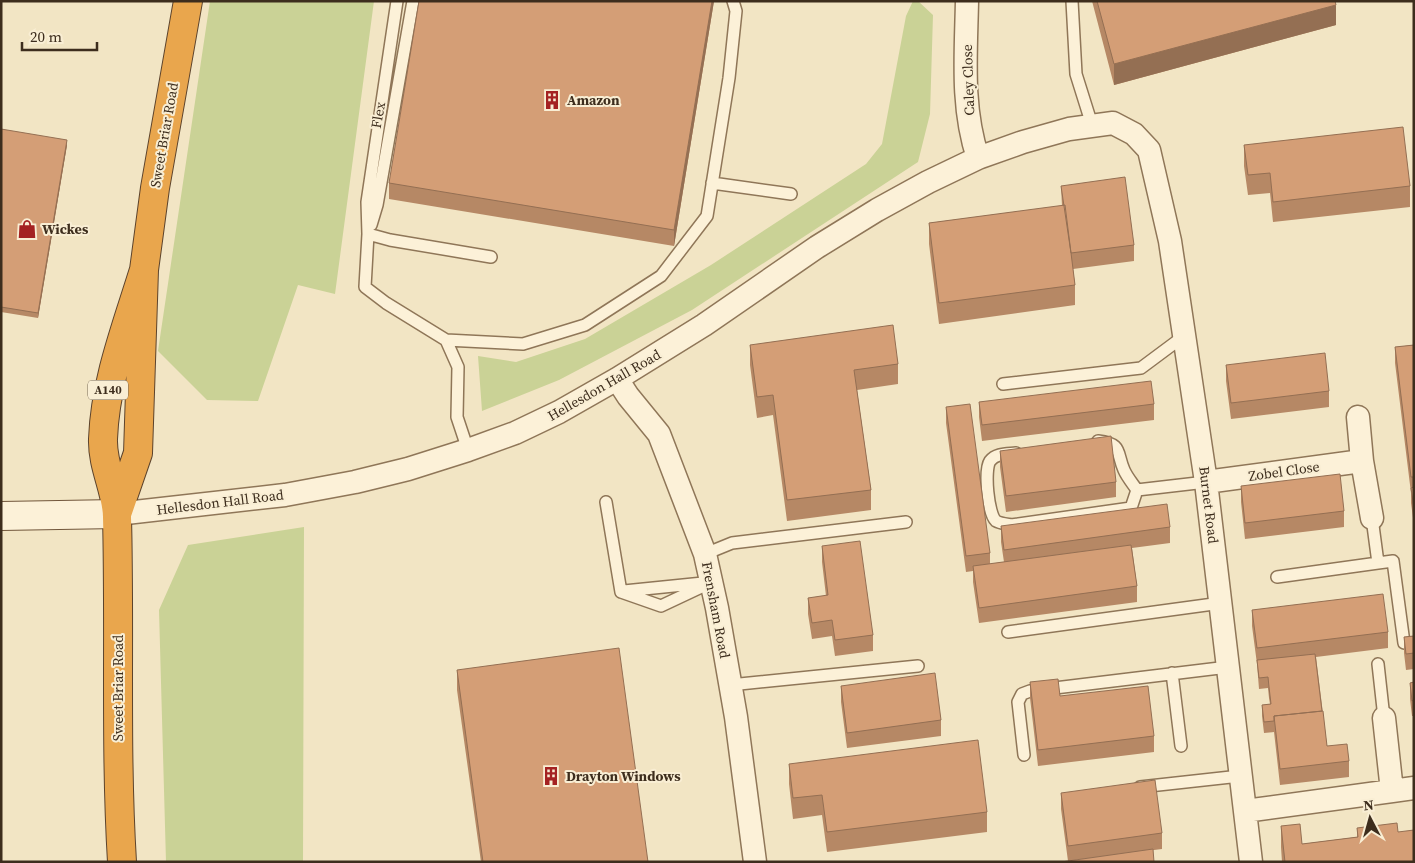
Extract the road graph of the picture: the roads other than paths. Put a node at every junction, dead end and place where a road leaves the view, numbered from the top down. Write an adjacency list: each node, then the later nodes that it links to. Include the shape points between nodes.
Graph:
1 (188, 1): 14 (highway, Sweet Briar Road / A140)
2 (397, 1): 12 (lane, via 367,202)
3 (413, 1): 12 (lane, Flex, via 377,205)
4 (733, 1): 10 (lane, via 736,10 729,78)
5 (967, 1): 9 (street, Caley Close, via 967,110)
6 (1072, 1): 7 (lane, via 1076,74)
7 (1092, 125): 8 (street, Hellesdon Hall Road, via 1113,123 1134,134); 9 (street, Hellesdon Hall Road, via 1023,142)
8 (1149, 150): 15 (street, Burnet Road, via 1170,241)
9 (978, 158): 17 (street, Hellesdon Hall Road, via 877,210)
10 (712, 182): 11 (lane); 16 (lane, via 707,216 661,276 585,325 523,344)
11 (791, 194)
12 (368, 234): 13 (lane); 16 (lane, via 365,287)
13 (491, 257)
14 (144, 270): 27 (highway, Sweet Briar Road / A140, via 138,454); 27 (highway, Sweet Briar Road / A140, via 108,390 103,458)
15 (1184, 336): 18 (lane, via 1142,368); 24 (street, Burnet Road)
16 (446, 340): 21 (lane, via 458,366 457,416)
17 (617, 379): 21 (street, Hellesdon Hall Road, via 559,412); 31 (street, Frensham Road, via 659,434)
18 (1003, 384)
19 (1358, 418): 23 (street)
20 (1089, 443): 25 (lane, via 1111,443 1118,450 1124,471)
21 (468, 450): 27 (street, Hellesdon Hall Road, via 408,469 302,492)
22 (1025, 451): 25 (lane, via 997,455 990,461 986,475 991,515 997,522 1011,525 1131,508)
23 (1362, 461): 24 (street, Zobel Close); 29 (street)
24 (1206, 482): 25 (lane); 36 (street, Burnet Road)
25 (1137, 490)
26 (606, 502): 35 (lane)
27 (117, 514): 28 (street, Hellesdon Hall Road); 52 (highway, Sweet Briar Road / A140, via 117,706)
28 (1, 516)
29 (1372, 518): 32 (lane)
30 (906, 522): 31 (lane, via 732,543)
31 (705, 554): 34 (street, Frensham Road)
32 (1378, 564): 33 (lane); 38 (lane, via 1393,561)
33 (1278, 576)
34 (712, 582): 35 (lane); 35 (lane, via 661,606); 43 (street, Frensham Road)
35 (621, 592)
36 (1220, 603): 37 (lane); 41 (street, Burnet Road)
37 (1008, 632)
38 (1404, 643)
39 (1378, 664): 44 (lane)
40 (918, 666): 43 (lane)
41 (1228, 666): 42 (lane); 47 (street, Burnet Road)
42 (1172, 673): 45 (lane); 46 (lane, via 1022,694 1018,702)
43 (730, 685): 53 (street, Frensham Road)
44 (1384, 718): 50 (street)
45 (1181, 746)
46 (1024, 756)
47 (1240, 776): 48 (lane); 51 (street, Burnet Road)
48 (1132, 788)
49 (1414, 788): 50 (street)
50 (1392, 791): 51 (street)
51 (1245, 811): 54 (street, Burnet Road)
52 (122, 862)
53 (755, 862)
54 (1251, 862)

